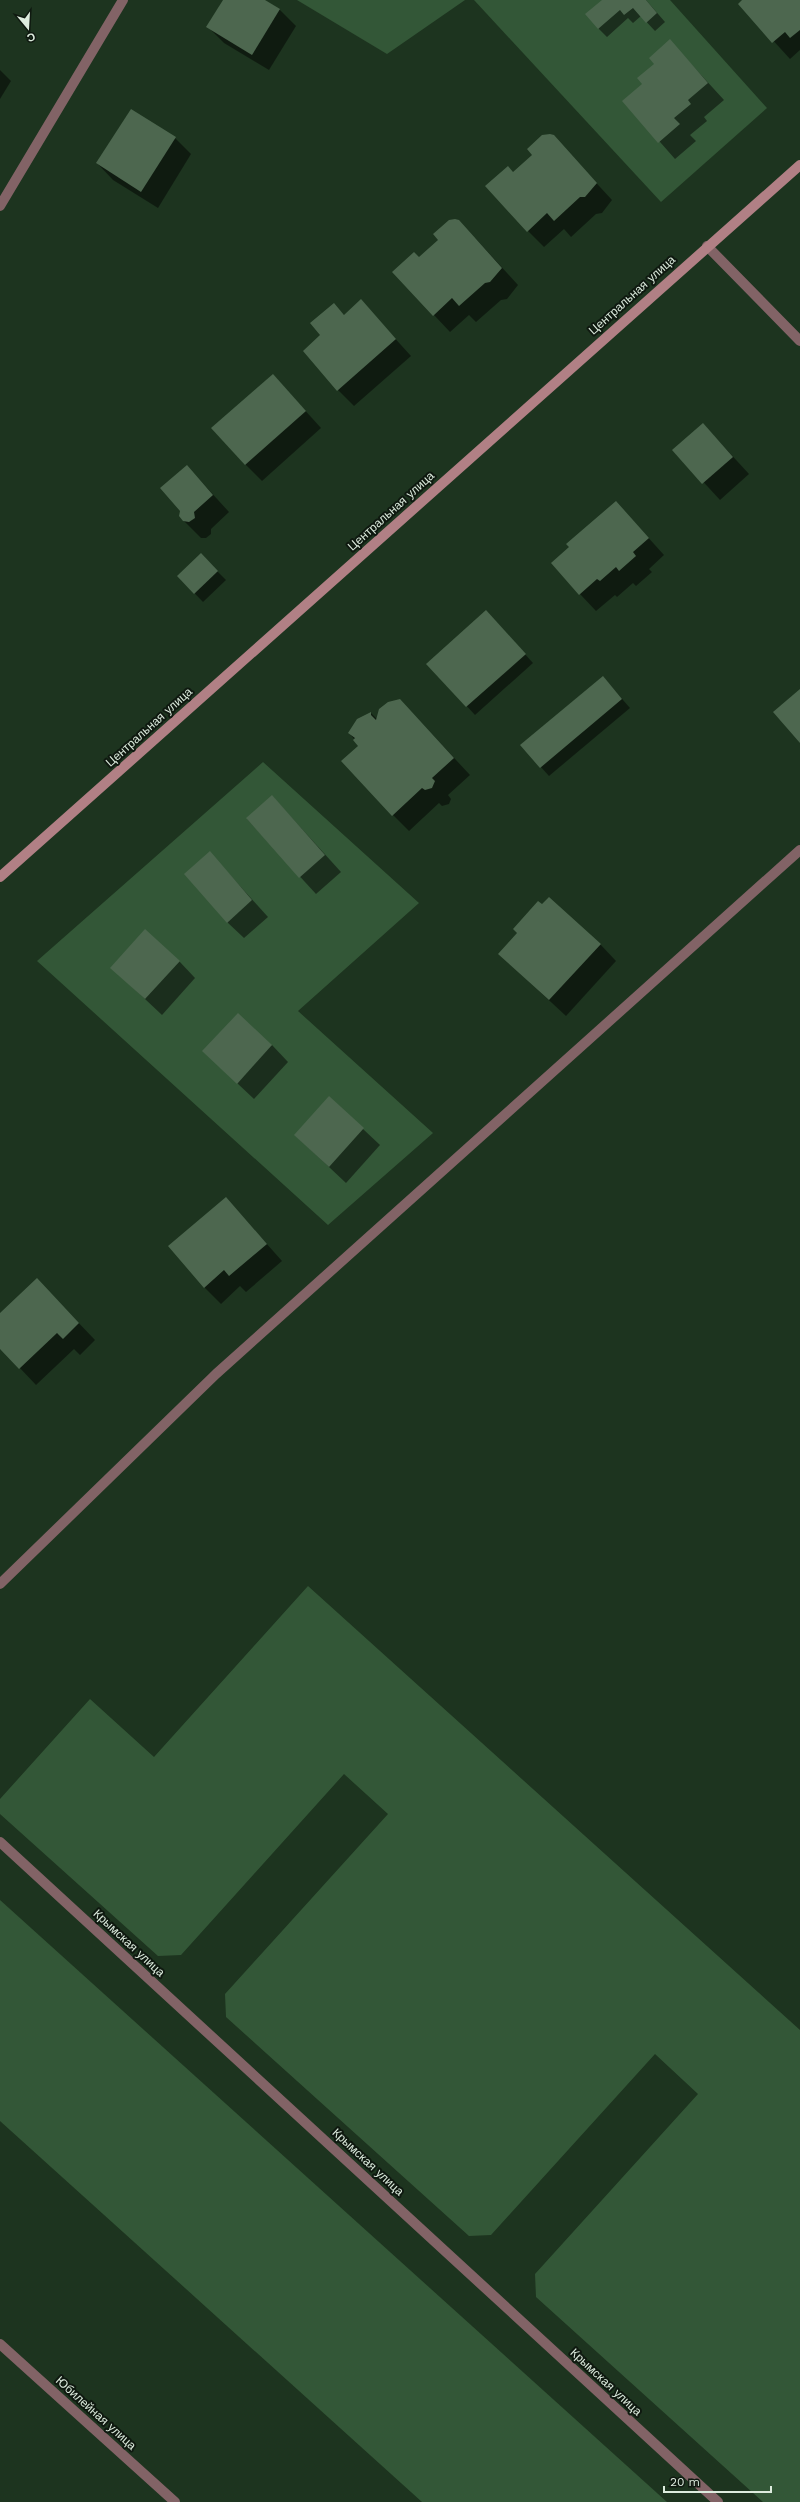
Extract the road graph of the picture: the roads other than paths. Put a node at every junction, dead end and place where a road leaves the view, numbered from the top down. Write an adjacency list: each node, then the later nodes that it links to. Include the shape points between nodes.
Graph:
1 (122, 0): 3 (street)
2 (800, 165): 4 (main road, Центральная улица)
3 (0, 206)
4 (707, 246): 5 (street); 7 (main road, Центральная улица)
5 (800, 341)
6 (800, 850): 8 (street, via 216,1374)
7 (0, 878)
8 (0, 1584)
9 (0, 1842): 12 (street, Крымская улица)
10 (0, 2344): 11 (street, Юбилейная улица)
11 (175, 2502)
12 (718, 2502)

